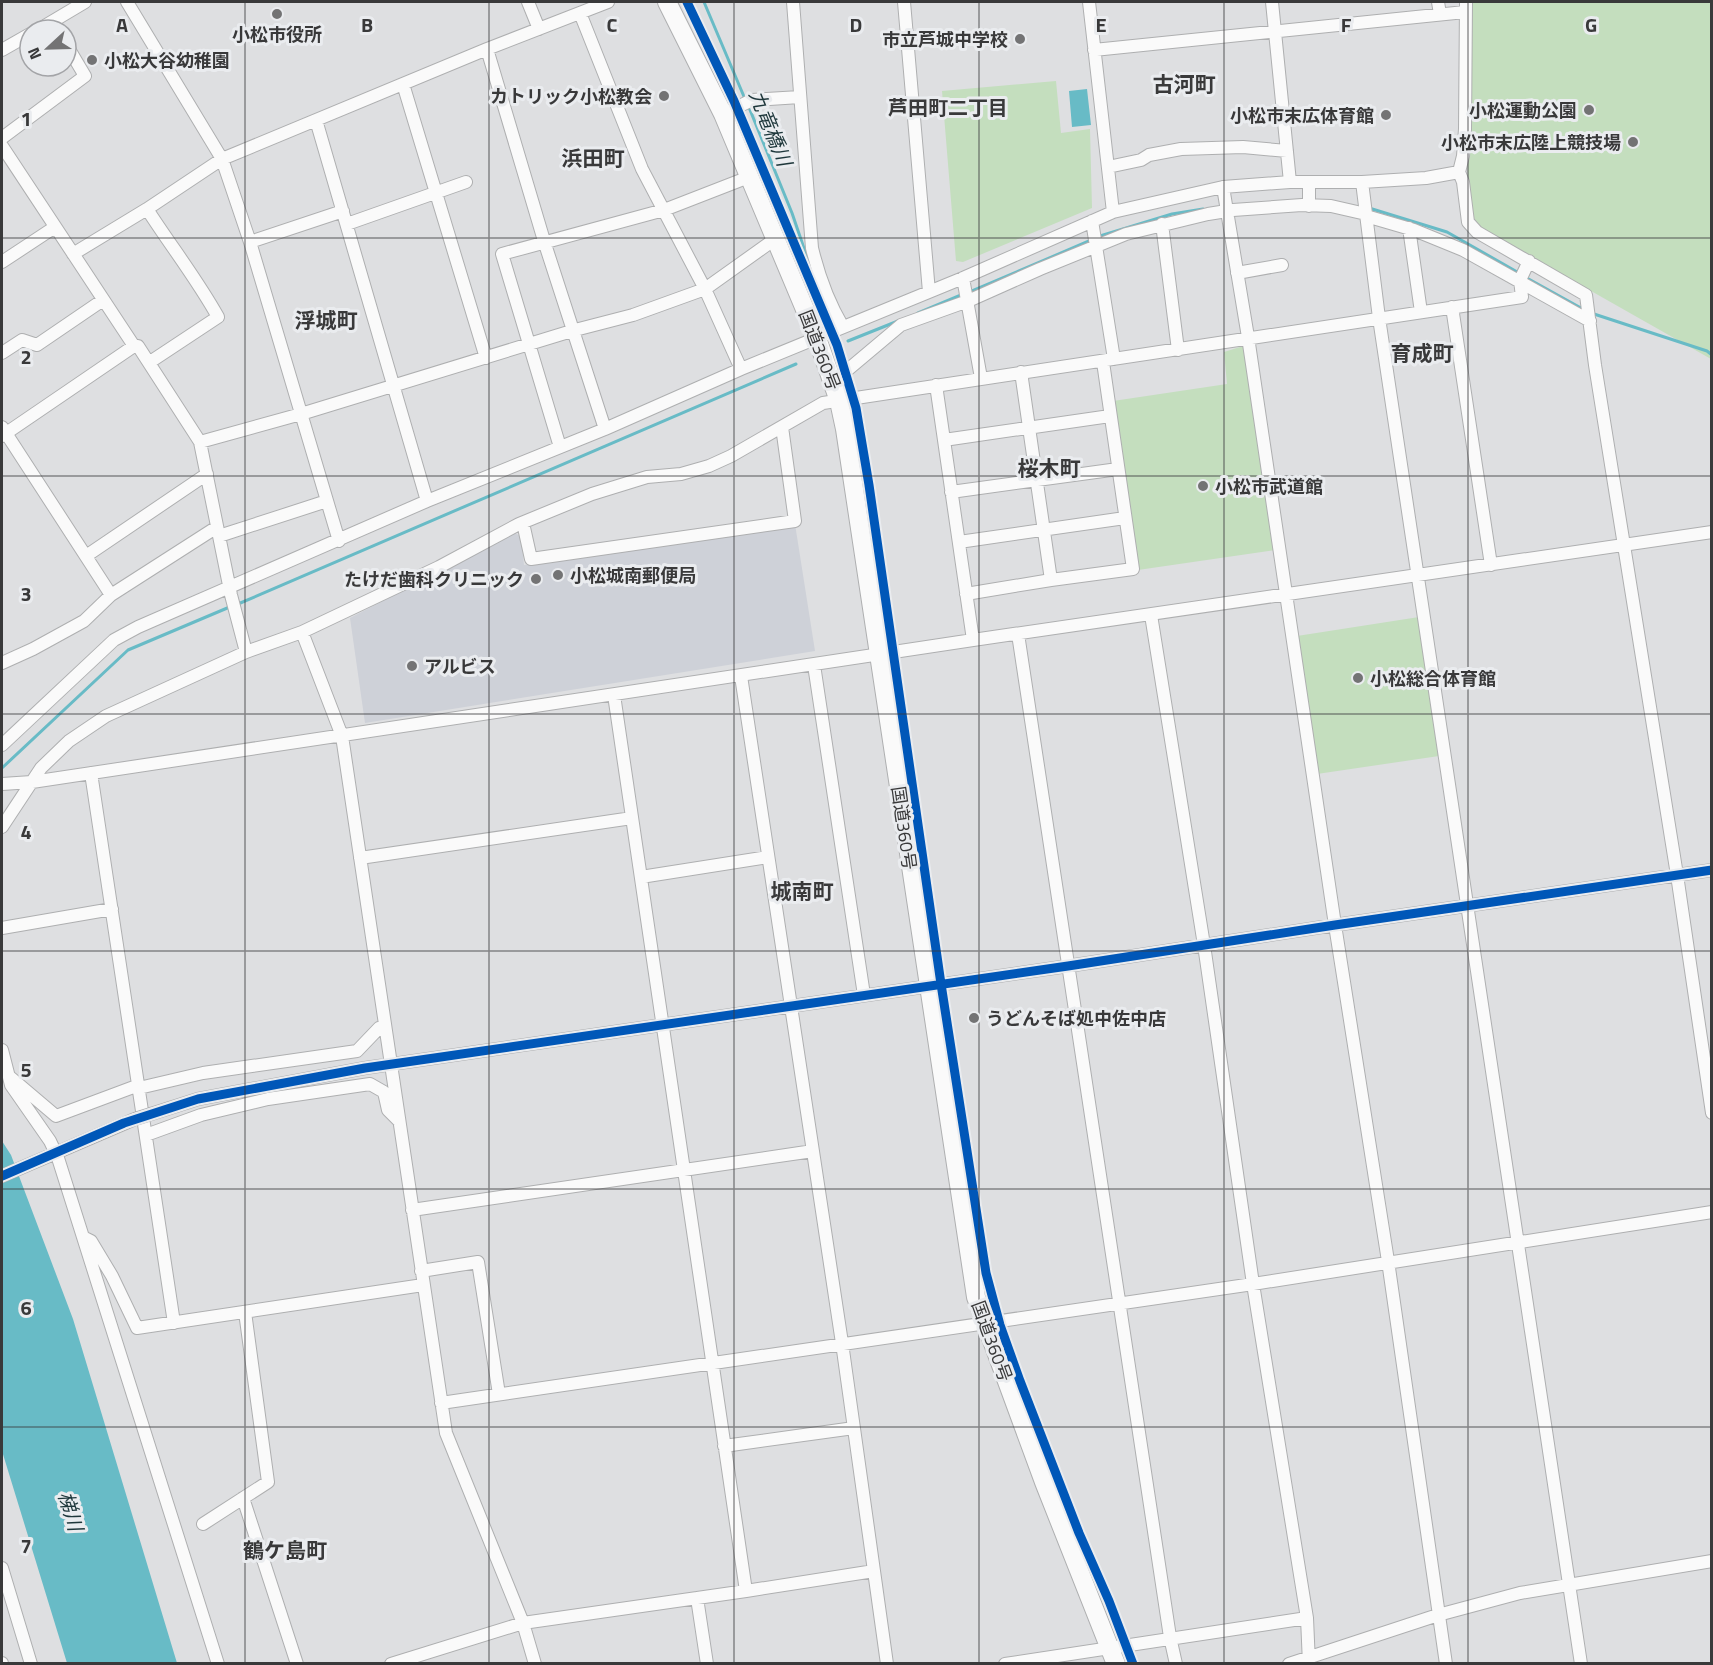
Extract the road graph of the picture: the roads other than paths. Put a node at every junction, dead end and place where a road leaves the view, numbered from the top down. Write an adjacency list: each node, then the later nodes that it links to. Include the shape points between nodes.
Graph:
1 (85, 2): 13 (street)
2 (127, 2): 28 (street)
3 (528, 2): 14 (street)
4 (608, 2): 12 (street)
5 (667, 2): 23 (highway, 国道360号)
6 (793, 2): 22 (street)
7 (904, 2): 60 (street)
8 (1089, 2): 19 (street)
9 (1272, 2): 15 (street)
10 (1466, 7): 11 (street); 30 (street, via 1465,129)
11 (1439, 8): 15 (street)
12 (580, 13): 14 (street); 39 (street, via 630,142)
13 (65, 18)
14 (539, 28): 17 (street)
15 (1275, 31): 19 (street); 27 (street)
16 (18, 41): 18 (street)
17 (487, 49): 21 (street); 51 (street)
18 (2, 50)
19 (1094, 50): 29 (street)
20 (78, 64): 25 (street, via 85,76)
21 (403, 84): 24 (street); 36 (street)
22 (800, 97): 23 (street, via 752,100); 67 (street, via 812,248 819,279)
23 (723, 114): 31 (highway, 国道360号)
24 (316, 120): 28 (street); 40 (street)
25 (2, 138)
26 (2, 146): 47 (street)
27 (1287, 151): 29 (street, via 1243,147 1181,149); 33 (street)
28 (222, 159): 38 (street); 50 (street)
29 (1108, 167): 42 (street)
30 (1459, 172): 34 (street); 57 (street, via 1468,222)
31 (749, 177): 39 (street); 49 (highway, 国道360号)
32 (466, 182): 36 (street)
33 (1290, 182): 35 (street); 37 (street)
34 (1362, 182): 37 (street); 43 (street)
35 (1223, 187): 41 (street); 42 (street)
36 (436, 192): 45 (street); 75 (street)
37 (1309, 197): 41 (street); 43 (street)
38 (147, 209): 53 (street); 77 (street, via 218,317)
39 (664, 210): 51 (street); 59 (street)
40 (343, 211): 45 (street); 50 (street)
41 (1227, 211): 46 (street); 56 (street)
42 (1113, 212): 44 (street)
43 (1366, 215): 48 (street); 65 (street)
44 (1092, 220): 52 (street); 58 (street)
45 (347, 224): 81 (street)
46 (1162, 224): 52 (street); 73 (street)
47 (55, 226): 53 (street); 54 (street)
48 (1409, 228): 57 (street); 64 (street)
49 (775, 239): 59 (street); 69 (highway, 国道360号)
50 (250, 242): 84 (street)
51 (545, 243): 68 (street); 71 (street, via 502,254)
52 (1096, 246): 62 (street); 76 (street)
53 (73, 254): 61 (street)
54 (2, 262)
55 (1282, 265): 56 (street)
56 (1237, 273): 70 (street)
57 (1524, 273): 63 (street, via 1521,297); 66 (street); 66 (street, via 1586,295)
58 (963, 278): 60 (street); 62 (street)
59 (705, 288): 68 (street, via 633,315); 78 (street)
60 (929, 292): 67 (street)
61 (103, 300): 72 (street); 74 (street, via 37,345 22,340)
62 (968, 301): 80 (street); 83 (street, via 901,325)
63 (1452, 307): 64 (street); 108 (street)
64 (1421, 312): 65 (street)
65 (1379, 318): 70 (street); 109 (street)
66 (1590, 321): 106 (street)
67 (843, 327): 69 (street)
68 (574, 330): 71 (street); 88 (street)
69 (818, 338): 78 (street); 83 (highway, 国道360号)
70 (1248, 338): 73 (street); 113 (street)
71 (528, 345): 75 (street); 92 (street)
72 (134, 346): 77 (street); 89 (street)
73 (1178, 350): 76 (street)
74 (2, 353)
75 (486, 358): 81 (street)
76 (1108, 360): 79 (street); 85 (street)
77 (150, 362): 91 (street)
78 (741, 369): 88 (street)
79 (1021, 372): 80 (street); 87 (street)
80 (981, 378): 82 (street)
81 (394, 385): 84 (street); 98 (street)
82 (936, 386): 83 (street); 90 (street)
83 (836, 392): 86 (street); 120 (highway, 国道360号, via 847,440)
84 (301, 414): 91 (street); 97 (street)
85 (1110, 416): 87 (street); 93 (street)
86 (782, 427): 100 (street, via 709,466 647,477 592,494); 100 (street, via 795,521 531,559)
87 (1029, 428): 90 (street); 95 (street)
88 (605, 429): 92 (street)
89 (3, 432): 107 (street)
90 (944, 440): 96 (street)
91 (200, 442): 94 (street)
92 (560, 447): 98 (street)
93 (1118, 468): 95 (street); 99 (street)
94 (207, 474): 102 (street); 107 (street)
95 (1036, 479): 96 (street); 101 (street)
96 (951, 492): 105 (street)
97 (327, 501): 102 (street); 104 (street)
98 (427, 501): 104 (street)
99 (1125, 518): 101 (street); 110 (street, via 1132,569)
100 (523, 523): 116 (street)
101 (1044, 530): 105 (street); 110 (street)
102 (218, 531): 111 (street); 114 (street)
103 (1712, 532): 106 (street)
104 (339, 541): 111 (street)
105 (959, 542): 112 (street)
106 (1625, 544): 108 (street); 135 (street)
107 (86, 556): 114 (street)
108 (1491, 565): 109 (street)
109 (1418, 576): 113 (street); 137 (street)
110 (1051, 580): 112 (street)
111 (230, 591): 119 (street); 126 (street, via 114,640)
112 (966, 594): 118 (street)
113 (1286, 594): 115 (street); 139 (street)
114 (111, 595): 121 (street, via 84,621)
115 (1151, 615): 117 (street); 141 (street)
116 (302, 632): 119 (street); 125 (street)
117 (1018, 634): 118 (street); 142 (street)
118 (974, 640): 120 (street)
119 (246, 652): 128 (street, via 106,717 69,741)
120 (879, 656): 122 (street); 143 (highway, 国道360号)
121 (2, 663)
122 (814, 665): 123 (street); 144 (street)
123 (741, 676): 124 (street); 132 (street)
124 (614, 695): 125 (street); 130 (street)
125 (342, 736): 127 (street); 133 (street)
126 (2, 745)
127 (91, 773): 128 (street); 138 (street)
128 (32, 782): 129 (street); 131 (street)
129 (2, 784)
130 (632, 818): 133 (street); 136 (street)
131 (2, 827)
132 (768, 857): 136 (street); 145 (street)
133 (360, 858): 147 (street)
134 (1712, 870): 135 (street)
135 (1677, 875): 137 (street); 153 (street)
136 (641, 877): 146 (street)
137 (1466, 906): 139 (street); 163 (street)
138 (112, 909): 140 (street); 152 (street)
139 (1335, 924): 141 (street); 164 (street)
140 (2, 928)
141 (1204, 945): 142 (street); 166 (street)
142 (1068, 966): 143 (street); 168 (street)
143 (928, 986): 144 (street); 170 (highway, 国道360号, via 971,1270)
144 (864, 995): 145 (street)
145 (790, 1006): 146 (street); 156 (street)
146 (663, 1025): 150 (street); 158 (street)
147 (385, 1026): 150 (street); 152 (street, via 357,1051 203,1073)
148 (2, 1050): 151 (street)
149 (2, 1064): 151 (street)
150 (390, 1066): 154 (street); 157 (street, bridge, via 198,1100 135,1119)
151 (10, 1077): 152 (street, via 56,1116); 157 (street, via 11,1085)
152 (139, 1087): 155 (street)
153 (1712, 1113)
154 (399, 1121): 155 (street, via 388,1110 384,1092 370,1084 257,1102 201,1115); 160 (street)
155 (146, 1135): 171 (street)
156 (813, 1151): 158 (street); 172 (street)
157 (56, 1152): 159 (street); 162 (street)
158 (684, 1170): 160 (street); 173 (street)
159 (2, 1176)
160 (412, 1210): 165 (street)
161 (1712, 1212): 163 (street)
162 (84, 1238): 171 (street, via 91,1240 137,1328); 193 (street)
163 (1517, 1244): 164 (street); 183 (street)
164 (1388, 1262): 166 (street); 186 (street)
165 (421, 1271): 167 (street); 174 (street, via 478,1262)
166 (1253, 1284): 168 (street); 187 (street)
167 (423, 1285): 169 (street); 175 (street)
168 (1121, 1303): 170 (street); 189 (street)
169 (245, 1312): 171 (street); 178 (street, via 268,1482)
170 (984, 1322): 172 (street); 190 (highway, 国道360号)
171 (174, 1323)
172 (842, 1343): 173 (street); 176 (street)
173 (712, 1362): 174 (street); 177 (street)
174 (499, 1394): 175 (street)
175 (441, 1403): 188 (street, via 446,1433)
176 (854, 1428): 177 (street); 182 (street)
177 (724, 1446): 184 (street)
178 (243, 1498): 179 (street); 194 (street)
179 (203, 1524)
180 (1712, 1561): 183 (street)
181 (2, 1569): 192 (street)
182 (874, 1571): 184 (street); 198 (street)
183 (1569, 1584): 186 (street); 203 (street)
184 (746, 1591): 185 (street)
185 (697, 1598): 188 (street); 197 (street)
186 (1438, 1615): 191 (street); 202 (street)
187 (1307, 1618): 189 (street); 191 (street)
188 (523, 1623): 195 (street); 196 (street)
189 (1170, 1637): 190 (street); 200 (street)
190 (1113, 1656): 199 (street)
191 (1309, 1660): 201 (street)
192 (31, 1664)
193 (218, 1664)
194 (297, 1664)
195 (392, 1664)
196 (535, 1664)
197 (707, 1664)
198 (887, 1664)
199 (1005, 1664)
200 (1176, 1664)
201 (1289, 1664)
202 (1446, 1664)
203 (1581, 1664)

